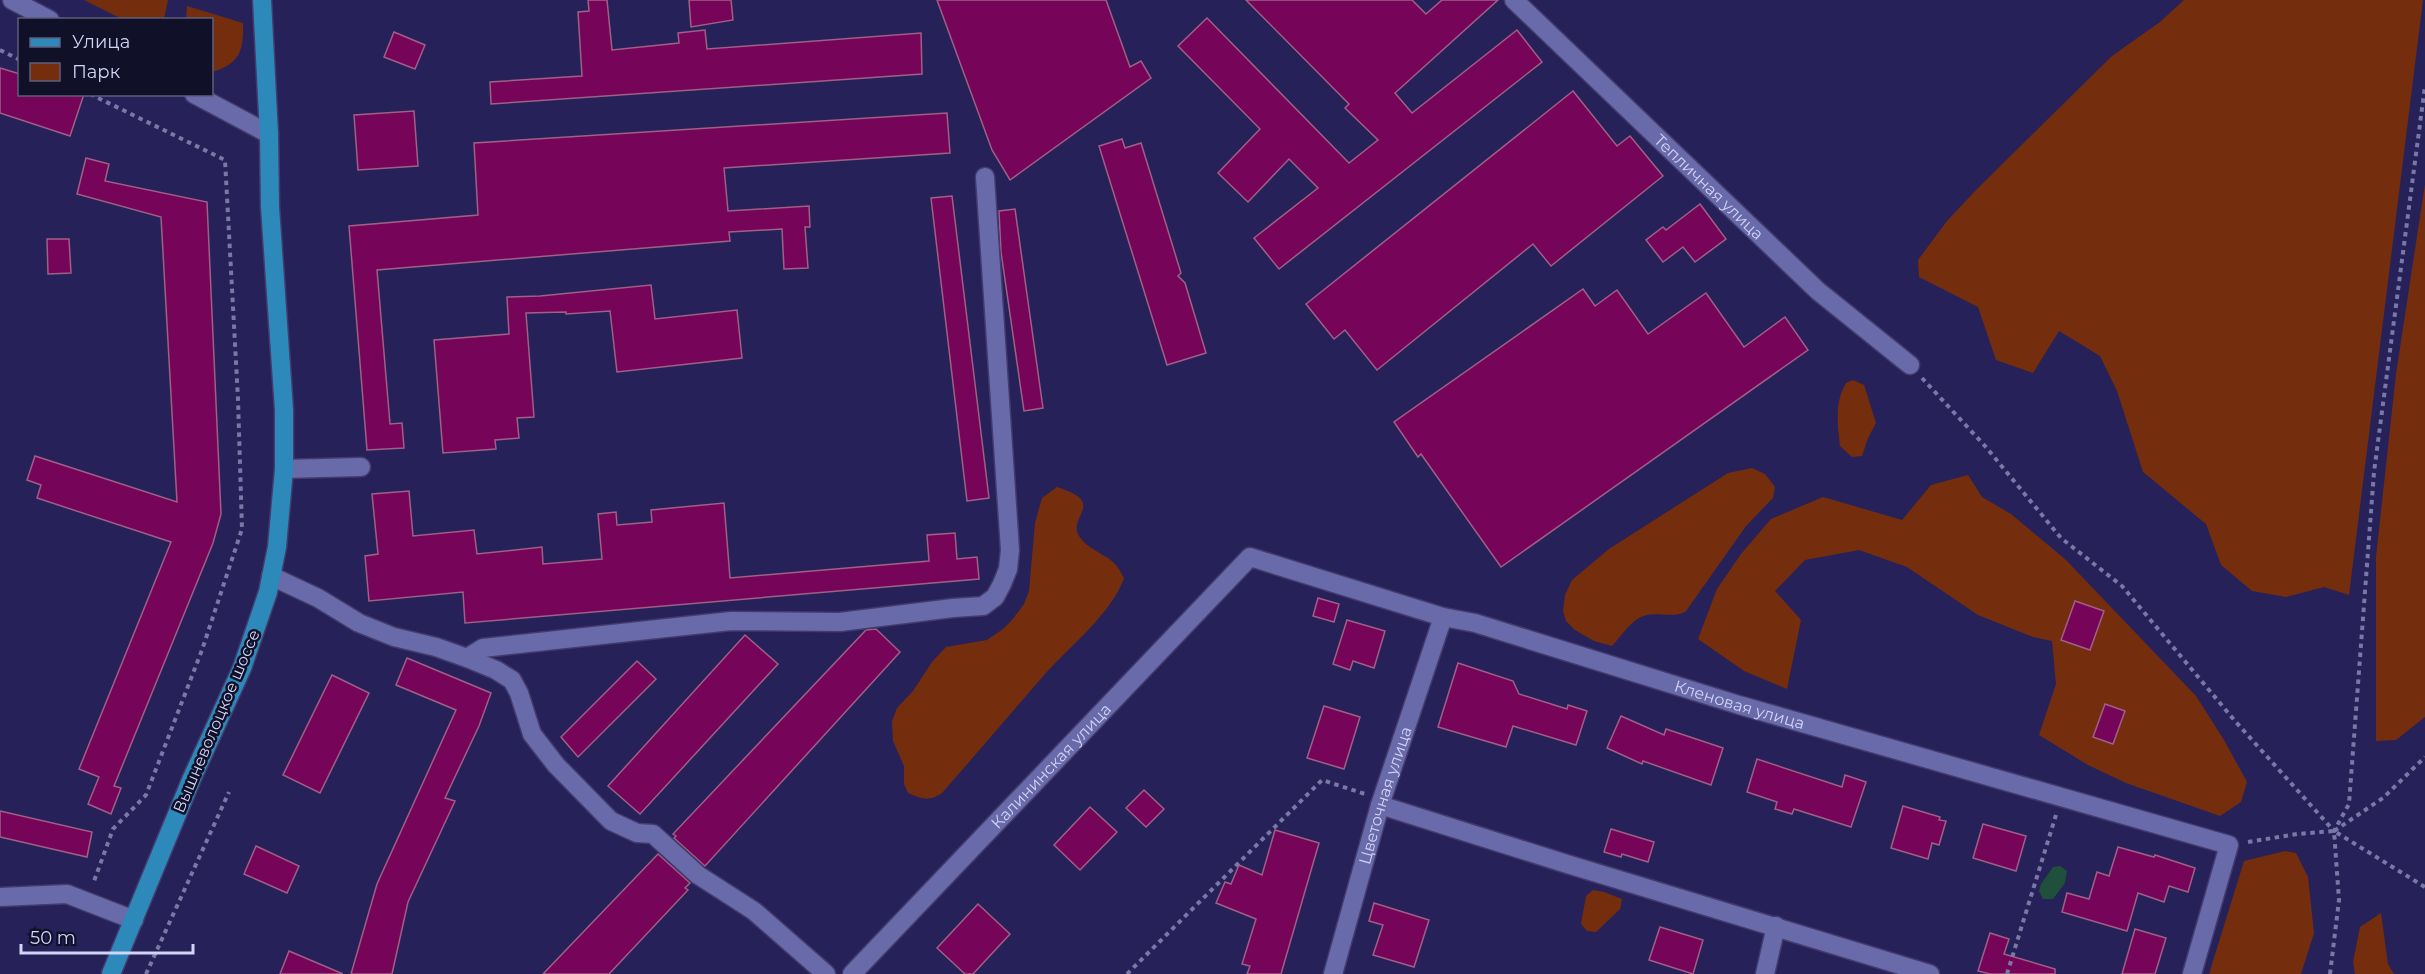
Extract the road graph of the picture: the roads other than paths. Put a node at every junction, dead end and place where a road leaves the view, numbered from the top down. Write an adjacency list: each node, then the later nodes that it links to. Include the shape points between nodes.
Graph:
1 (12, 0): 4 (street)
2 (262, 0): 6 (main road, Вышневолоцкое шоссе)
3 (1514, 0): 8 (street, Тепличная улица, via 1818,291)
4 (46, 18)
5 (198, 96): 6 (street)
6 (269, 134): 10 (main road, Вышневолоцкое шоссе)
7 (985, 177): 14 (street, via 1010,550 1008,569 995,597 983,606 840,622 731,621 653,628 483,648)
8 (1910, 365)
9 (361, 467): 10 (street)
10 (285, 469): 12 (main road, Вышневолоцкое шоссе)
11 (1250, 557): 13 (street, Кленовая улица); 21 (street, Калининская улица)
12 (272, 576): 14 (street, via 359,623); 17 (main road, Вышневолоцкое шоссе, via 242,668)
13 (1443, 617): 15 (street, Цветочная улица); 25 (street, Кленовая улица, via 1475,623 1739,705 2229,845)
14 (467, 658): 20 (street, via 512,680 532,734 610,821 637,833 653,834 698,875 754,911)
15 (1381, 803): 18 (street); 22 (street, Цветочная улица)
16 (0, 897): 17 (street, via 67,894)
17 (134, 920): 19 (main road, Вышневолоцкое шоссе)
18 (1776, 926): 23 (street); 24 (street)
19 (111, 974)
20 (826, 974)
21 (852, 974)
22 (1333, 974)
23 (1765, 974)
24 (1930, 974)
25 (2192, 974)

